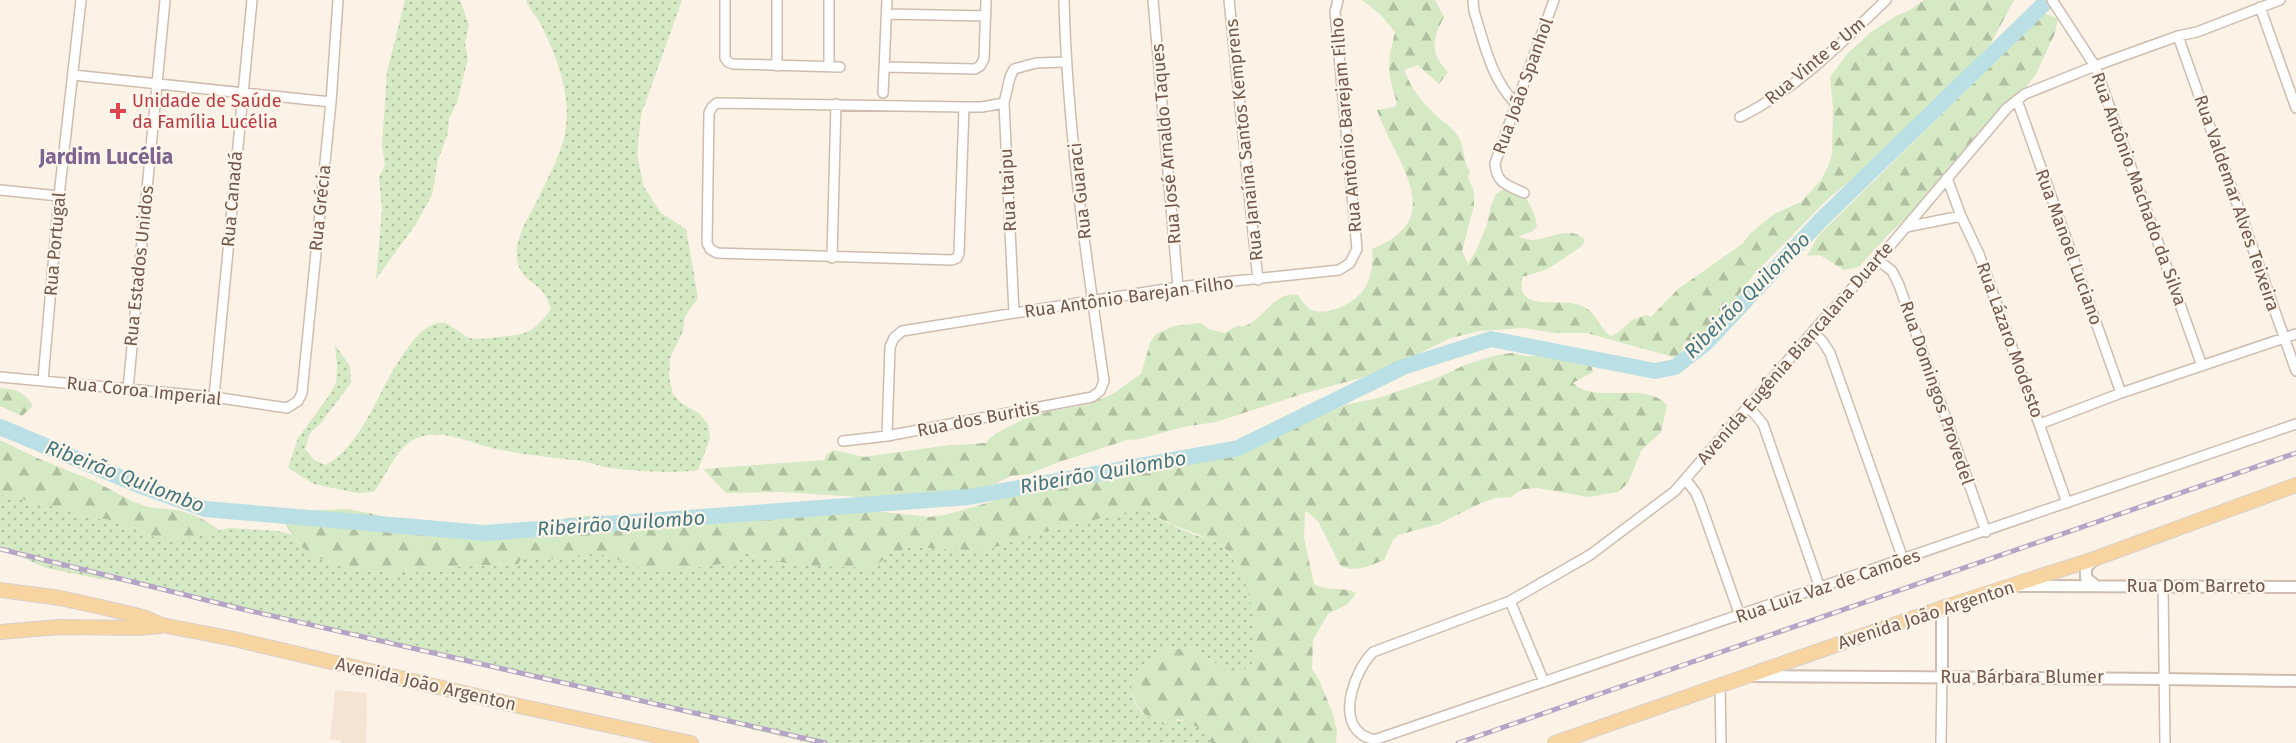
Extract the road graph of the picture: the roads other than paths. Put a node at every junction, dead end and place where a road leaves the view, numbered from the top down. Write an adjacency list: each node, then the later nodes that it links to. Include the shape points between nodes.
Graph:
1 (81, 0): 29 (street, Rua Portugal)
2 (165, 0): 30 (street, Rua Estados Unidos)
3 (252, 0): 31 (street, Rua Canadá)
4 (338, 0): 34 (street, Rua Grécia)
5 (725, 0): 24 (street, via 728,62)
6 (777, 0): 24 (street)
7 (829, 0): 26 (street)
8 (887, 0): 20 (street)
9 (986, 0): 21 (street)
10 (1064, 0): 23 (street, Rua Guaraci)
11 (1153, 0): 51 (street, Rua José Arnaldo Taques)
12 (1229, 0): 50 (street, Rua Janaína Santos Kemprens)
13 (1338, 0): 47 (street, Rua Antônio Barejam Filho, via 1335,12)
14 (1473, 0): 36 (street, via 1496,79)
15 (1554, 0): 36 (street, Rua João Spanhol)
16 (1886, 0): 40 (street, Rua Vinte e Um, via 1796,82)
17 (2280, 0): 19 (street, Avenida Eugênia Biancalana Duarte)
18 (2054, 2): 25 (street, Rua Antônio Machado da Silva)
19 (2260, 7): 22 (street, Avenida Eugênia Biancalana Duarte); 39 (street)
20 (887, 14): 21 (street); 28 (street)
21 (986, 16): 28 (street, via 984,59 975,69)
22 (2178, 36): 25 (street, Avenida Eugênia Biancalana Duarte); 56 (street, Rua Valdemar Alves Teixeira)
23 (1066, 62): 35 (street, Rua Itaipu, via 1036,63 1014,69); 52 (street, Rua Guaraci)
24 (777, 66): 26 (street)
25 (2095, 66): 33 (street, Avenida Eugênia Biancalana Duarte); 57 (street, Rua Antônio Machado da Silva)
26 (829, 67): 27 (street)
27 (840, 67)
28 (885, 67): 32 (street)
29 (73, 75): 30 (street); 44 (street, Rua Portugal)
30 (157, 84): 31 (street); 62 (street, Rua Estados Unidos)
31 (242, 93): 34 (street); 64 (street, Rua Canadá)
32 (883, 93)
33 (2017, 100): 41 (street, Avenida Eugênia Biancalana Duarte); 63 (street, Rua Manoel Luciano)
34 (331, 102): 66 (street, Rua Grécia, via 302,393)
35 (1004, 103): 38 (street); 53 (street, Rua Itaipu)
36 (1515, 103): 43 (street, Rua João Spanhol, via 1495,164 1502,182)
37 (836, 104): 38 (street); 48 (street); 48 (street, via 717,103 709,113 710,249 717,253)
38 (964, 107): 48 (street, via 957,258)
39 (2296, 108)
40 (1740, 117)
41 (1947, 178): 45 (street, Rua Lázaro Modesto); 46 (street, Avenida Eugênia Biancalana Duarte)
42 (0, 190): 44 (street)
43 (1524, 193)
44 (59, 196): 60 (street, Rua Portugal)
45 (1961, 216): 46 (street); 67 (street, Rua Lázaro Modesto, via 1979,254)
46 (1906, 227): 49 (street, Avenida Eugênia Biancalana Duarte)
47 (1357, 249): 50 (street, Rua Antônio Barejan Filho, via 1350,263 1339,270)
48 (832, 258)
49 (1878, 260): 54 (street, Avenida Eugênia Biancalana Duarte); 74 (street, Rua Domingos Provedel, via 1892,271 1899,285)
50 (1258, 280): 51 (street, Rua Antônio Barejan Filho)
51 (1178, 287): 52 (street, Rua Antônio Barejan Filho)
52 (1093, 299): 53 (street, Rua Antônio Barejan Filho); 61 (street, Rua Guaraci)
53 (1014, 314): 69 (street, Rua Antônio Barejan Filho, via 902,331 894,338 890,347)
54 (1813, 332): 65 (street, Avenida Eugênia Biancalana Duarte); 76 (street, via 1830,353)
55 (2296, 334): 56 (street)
56 (2285, 338): 57 (street); 58 (street, Rua Valdemar Alves Teixeira)
57 (2202, 366): 63 (street)
58 (2296, 371)
59 (0, 377): 60 (street, Rua Coroa Imperial)
60 (43, 380): 62 (street, Rua Coroa Imperial)
61 (1104, 381): 69 (street, Rua dos Buritis, via 1092,397)
62 (128, 389): 64 (street, Rua Coroa Imperial)
63 (2121, 393): 67 (street)
64 (214, 397): 66 (street, Rua Coroa Imperial)
65 (1748, 406): 71 (street, Avenida Eugênia Biancalana Duarte); 81 (street, via 1763,424)
66 (287, 408)
67 (2040, 424): 73 (street, Rua Lázaro Modesto)
68 (2296, 424): 73 (street, Rua Luiz Vaz de Camões)
69 (887, 436): 70 (street, Rua dos Buritis)
70 (843, 441)
71 (1686, 480): 83 (street, Avenida Eugênia Biancalana Duarte, via 1590,555); 85 (street, via 1702,508)
72 (2296, 485): 75 (main road, Avenida João Argenton)
73 (2067, 503): 74 (street, Rua Luiz Vaz de Camões)
74 (1986, 532): 76 (street, Rua Luiz Vaz de Camões)
75 (2094, 559): 77 (main road, Avenida João Argenton); 78 (street, via 2086,568 2086,578)
76 (1903, 560): 81 (street, Rua Luiz Vaz de Camões)
77 (2015, 585): 78 (street, Rua Dom Barreto); 84 (main road, Avenida João Argenton)
78 (2096, 586): 79 (street, Rua Dom Barreto)
79 (2163, 586): 80 (street, Rua Dom Barreto); 90 (street)
80 (2296, 587)
81 (1820, 588): 85 (street, Rua Luiz Vaz de Camões)
82 (0, 590): 86 (main road, Avenida João Argenton, via 102,607)
83 (1510, 602): 92 (street); 94 (street, Avenida Eugênia Biancalana Duarte, via 1373,652 1359,670 1350,700 1351,720)
84 (1942, 608): 88 (main road, Avenida João Argenton); 89 (street)
85 (1740, 616): 92 (street, Rua Luiz Vaz de Camões)
86 (162, 625): 87 (main road, Avenida João Argenton); 95 (main road, Avenida João Argenton)
87 (0, 632)
88 (1747, 676): 89 (street, Rua Bárbara Blumer); 93 (main road, Avenida João Argenton)
89 (1942, 677): 90 (street, Rua Bárbara Blumer); 98 (street)
90 (2165, 679): 91 (street, Rua Bárbara Blumer); 99 (street)
91 (2296, 681)
92 (1544, 682): 94 (street, Rua Luiz Vaz de Camões, via 1374,740)
93 (1720, 686): 96 (main road, Avenida João Argenton); 97 (street)
94 (1360, 734)
95 (691, 743)
96 (1555, 743)
97 (1721, 743)
98 (1941, 743)
99 (2165, 743)

